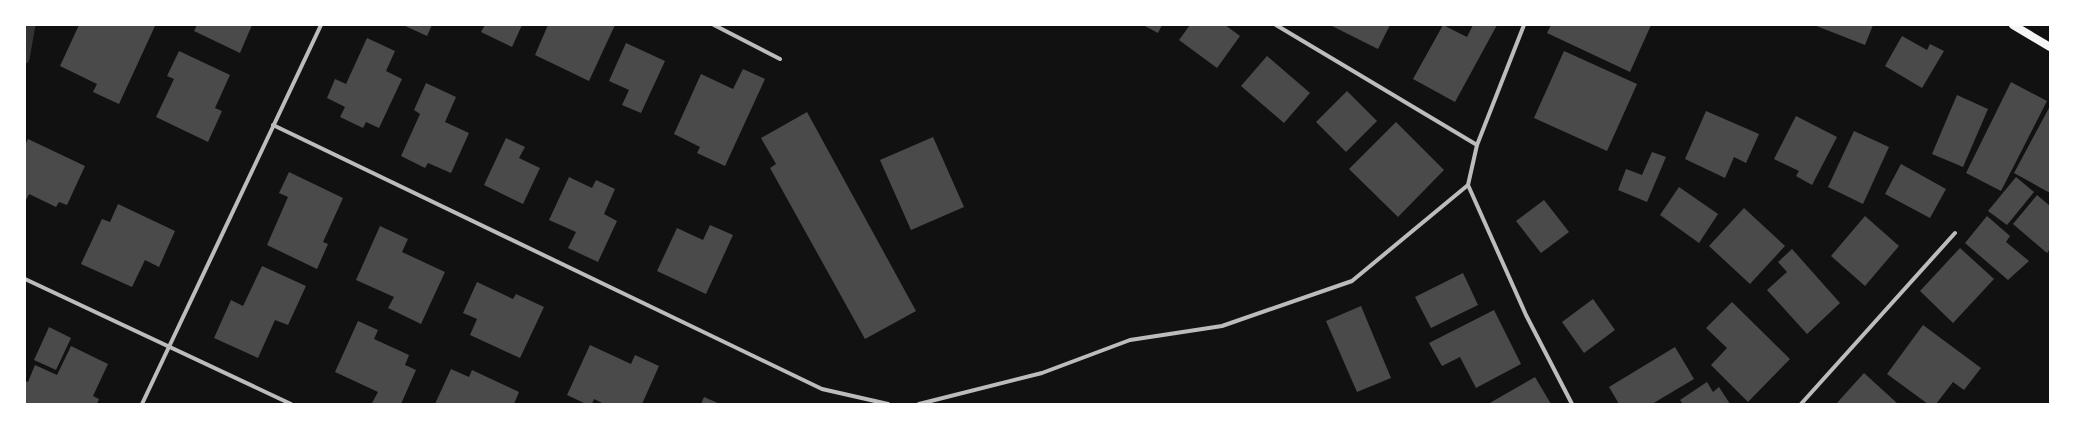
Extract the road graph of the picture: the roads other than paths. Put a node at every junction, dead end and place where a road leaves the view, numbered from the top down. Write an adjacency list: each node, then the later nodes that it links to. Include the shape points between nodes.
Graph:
1 (321, 25): 8 (street)
2 (714, 25): 7 (street)
3 (1276, 25): 9 (street)
4 (1524, 25): 9 (street)
5 (2013, 25): 6 (main road)
6 (2050, 46)
7 (780, 59)
8 (274, 125): 13 (street); 16 (street, via 822,389)
9 (1477, 145): 10 (street)
10 (1468, 185): 17 (street, via 1352,280 1222,326 1130,340 1042,373); 18 (street, via 1526,315)
11 (1955, 233): 19 (street)
12 (25, 279): 13 (street)
13 (169, 347): 14 (street); 15 (street)
14 (142, 404)
15 (291, 404)
16 (888, 404)
17 (919, 404)
18 (1572, 404)
19 (1801, 404)

